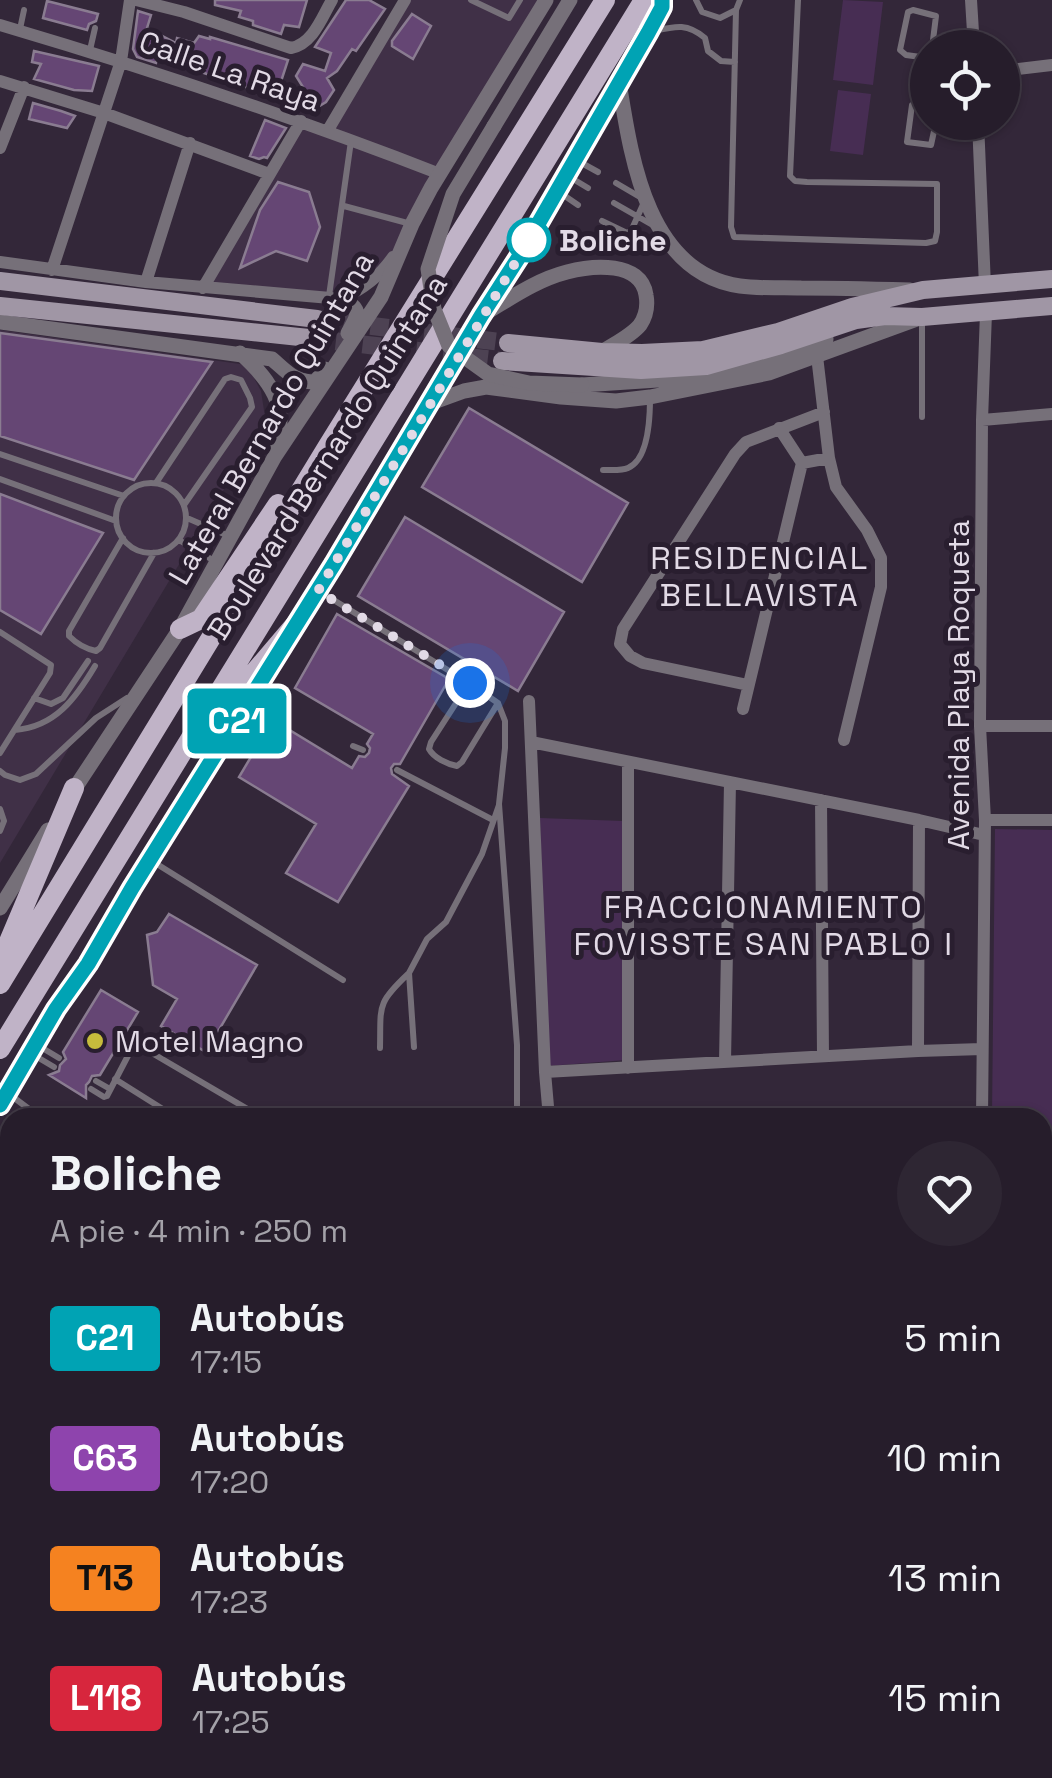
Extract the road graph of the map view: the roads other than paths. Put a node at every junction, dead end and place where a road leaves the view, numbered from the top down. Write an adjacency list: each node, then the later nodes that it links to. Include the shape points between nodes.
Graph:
1 (133, 0): 15 (street); 26 (street)
2 (332, 0): 15 (street, via 309,39 291,48)
3 (405, 0): 36 (street)
4 (472, 0): 5 (lane, via 509,18)
5 (520, 0)
6 (546, 0): 45 (street, Lateral Bernardo Quintana)
7 (570, 0): 71 (street, bridge, via 454,194 433,253 428,268 434,309 450,346 488,374 582,386 703,377 846,331)
8 (605, 0): 85 (main road, Boulevard Bernardo Quintana)
9 (644, 0): 124 (main road, Boulevard Bernardo Quintana)
10 (662, 0): 23 (street)
11 (696, 0): 17 (lane, via 702,12 720,18)
12 (740, 0): 17 (lane)
13 (798, 0): 27 (lane, via 790,176 807,182 937,184 935,241 734,236)
14 (971, 0): 22 (street)
15 (185, 6)
16 (24, 10): 20 (lane)
17 (736, 10): 27 (lane)
18 (0, 25): 20 (street, Calle La Raya)
19 (95, 28): 24 (lane)
20 (19, 30): 24 (street, Calle La Raya)
21 (934, 30): 25 (lane, via 936,16 908,12 900,50)
22 (973, 30)
23 (648, 33): 27 (lane, via 681,25 694,29 706,38 708,52); 31 (street)
24 (90, 52): 26 (street, Calle La Raya)
25 (910, 56)
26 (120, 60): 33 (street); 34 (street, Calle La Raya)
27 (735, 62)
28 (1052, 65): 29 (street)
29 (1020, 69)
30 (0, 82): 32 (street)
31 (619, 82): 42 (street); 50 (street)
32 (24, 88): 33 (street); 41 (street)
33 (104, 113): 40 (street); 59 (street)
34 (301, 121): 36 (street, Calle La Raya); 44 (street)
35 (910, 124): 38 (lane, via 908,142)
36 (328, 130): 37 (street, Calle La Raya)
37 (352, 139): 45 (street, Calle La Raya); 53 (lane)
38 (932, 140)
39 (980, 140): 63 (street)
40 (190, 143): 44 (street); 62 (street)
41 (0, 148)
42 (576, 160): 43 (lane); 46 (street)
43 (598, 172)
44 (269, 174): 64 (street)
45 (440, 174): 57 (street, Lateral Bernardo Quintana)
46 (567, 176): 48 (lane); 49 (street)
47 (616, 183): 50 (lane)
48 (588, 188)
49 (558, 192): 52 (lane); 70 (street)
50 (646, 200): 54 (lane); 56 (street)
51 (614, 203): 54 (lane)
52 (578, 205)
53 (344, 206): 57 (lane); 66 (lane)
54 (637, 216): 55 (lane, via 627,233); 56 (lane)
55 (602, 221)
56 (660, 230): 65 (street, via 678,256 706,277 738,286)
57 (409, 231): 66 (street, via 382,273); 87 (street, Lateral Bernardo Quintana, via 381,296)
58 (0, 262): 59 (street)
59 (52, 270): 62 (street)
60 (1052, 279): 63 (main road)
61 (0, 281): 72 (main road)
62 (146, 282): 64 (street)
63 (985, 286): 65 (main road)
64 (202, 288): 66 (street)
65 (923, 290): 75 (main road, via 704,350)
66 (336, 298): 76 (street, via 352,304 357,318 316,380 298,380 272,359)
67 (0, 306): 74 (main road)
68 (1052, 306): 69 (main road)
69 (986, 313): 71 (main road); 83 (street, Avenida Playa Roqueta)
70 (481, 316): 75 (street, via 532,284 568,272 620,269 644,287 646,313); 79 (street)
71 (922, 317): 75 (main road, via 856,320 706,366 641,370 505,352); 77 (street); 82 (lane)
72 (318, 319)
73 (0, 322): 76 (street)
74 (309, 338)
75 (602, 352)
76 (240, 353): 87 (street, via 260,371 281,414)
77 (817, 356): 78 (street, via 769,373); 80 (street)
78 (650, 397): 79 (street, via 616,401 486,387); 90 (lane, via 640,458 628,468)
79 (431, 403): 102 (street)
80 (824, 412): 84 (street); 88 (street)
81 (1052, 414): 83 (street)
82 (922, 417)
83 (982, 420): 113 (street, Avenida Playa Roqueta)
84 (779, 428): 89 (street); 107 (street, via 734,454 620,644 643,663)
85 (328, 446): 104 (main road, via 290,486 201,619); 140 (main road, Boulevard Bernardo Quintana)
86 (0, 454): 93 (lane)
87 (275, 456): 97 (street, Lateral Bernardo Quintana)
88 (828, 458): 89 (street); 116 (street, via 836,486 880,558 881,587)
89 (802, 463): 107 (street)
90 (603, 470)
91 (0, 478): 96 (lane)
92 (156, 482): 93 (lane); 94 (lane); 94 (lane, via 225,379 241,380 252,407)
93 (124, 496): 96 (lane)
94 (184, 505): 95 (lane)
95 (187, 518): 97 (lane); 99 (lane)
96 (116, 521): 98 (lane)
97 (230, 536): 101 (street, Lateral Bernardo Quintana)
98 (123, 538): 100 (lane); 100 (lane, via 68,631 91,650 100,648)
99 (179, 540): 100 (lane); 101 (lane)
100 (154, 553)
101 (216, 562): 104 (street, Lateral Bernardo Quintana)
102 (318, 591): 103 (street); 106 (lane)
103 (300, 620): 124 (main road); 135 (street)
104 (180, 629): 108 (street, Lateral Bernardo Quintana)
105 (0, 632): 109 (lane, via 51,664)
106 (470, 683): 110 (lane); 110 (lane, via 431,742 432,754 457,766)
107 (748, 684): 112 (street)
108 (141, 690): 123 (lane, via 96,718 36,774 20,780); 126 (street, Lateral Bernardo Quintana)
109 (34, 698): 115 (lane); 115 (lane, via 52,704 63,698 92,663 68,706 47,722)
110 (498, 702): 128 (lane, via 505,721)
111 (529, 702): 117 (street)
112 (743, 709)
113 (980, 726): 114 (street); 133 (street, Avenida Playa Roqueta)
114 (1052, 726)
115 (14, 730): 120 (lane)
116 (844, 740)
117 (531, 742): 121 (street); 152 (street)
118 (353, 746): 119 (lane)
119 (363, 750)
120 (0, 753)
121 (628, 762): 125 (street); 151 (street)
122 (398, 770): 130 (lane)
123 (0, 771)
124 (168, 774): 143 (main road, Boulevard Bernardo Quintana)
125 (730, 782): 127 (street); 149 (street)
126 (74, 788): 136 (street, Lateral Bernardo Quintana); 137 (main road)
127 (822, 800): 131 (street); 147 (street)
128 (500, 804): 130 (lane); 160 (lane)
129 (0, 808): 134 (lane)
130 (493, 820): 138 (lane, via 446,922 427,939)
131 (919, 820): 133 (street); 146 (street)
132 (1052, 820): 133 (street)
133 (984, 828): 145 (street, Avenida Playa Roqueta)
134 (0, 831)
135 (151, 860): 139 (lane); 144 (street)
136 (0, 908)
137 (0, 963)
138 (409, 973): 141 (lane); 142 (lane, via 381,1006)
139 (344, 980)
140 (0, 984)
141 (414, 1047)
142 (380, 1048)
143 (0, 1049)
144 (33, 1049): 148 (lane); 150 (lane); 157 (street)
145 (982, 1049): 146 (street); 162 (street, Avenida Playa Roqueta)
146 (918, 1051): 147 (street)
147 (823, 1056): 149 (street)
148 (59, 1058)
149 (725, 1062): 151 (street)
150 (54, 1067)
151 (628, 1068): 152 (street)
152 (544, 1072): 161 (street)
153 (115, 1079): 156 (lane); 158 (lane); 159 (lane, via 136,1047)
154 (96, 1080): 156 (lane)
155 (91, 1089): 156 (lane, via 104,1097)
156 (110, 1089)
157 (4, 1099)
158 (162, 1108)
159 (246, 1108)
160 (517, 1108)
161 (548, 1108)
162 (982, 1108)

